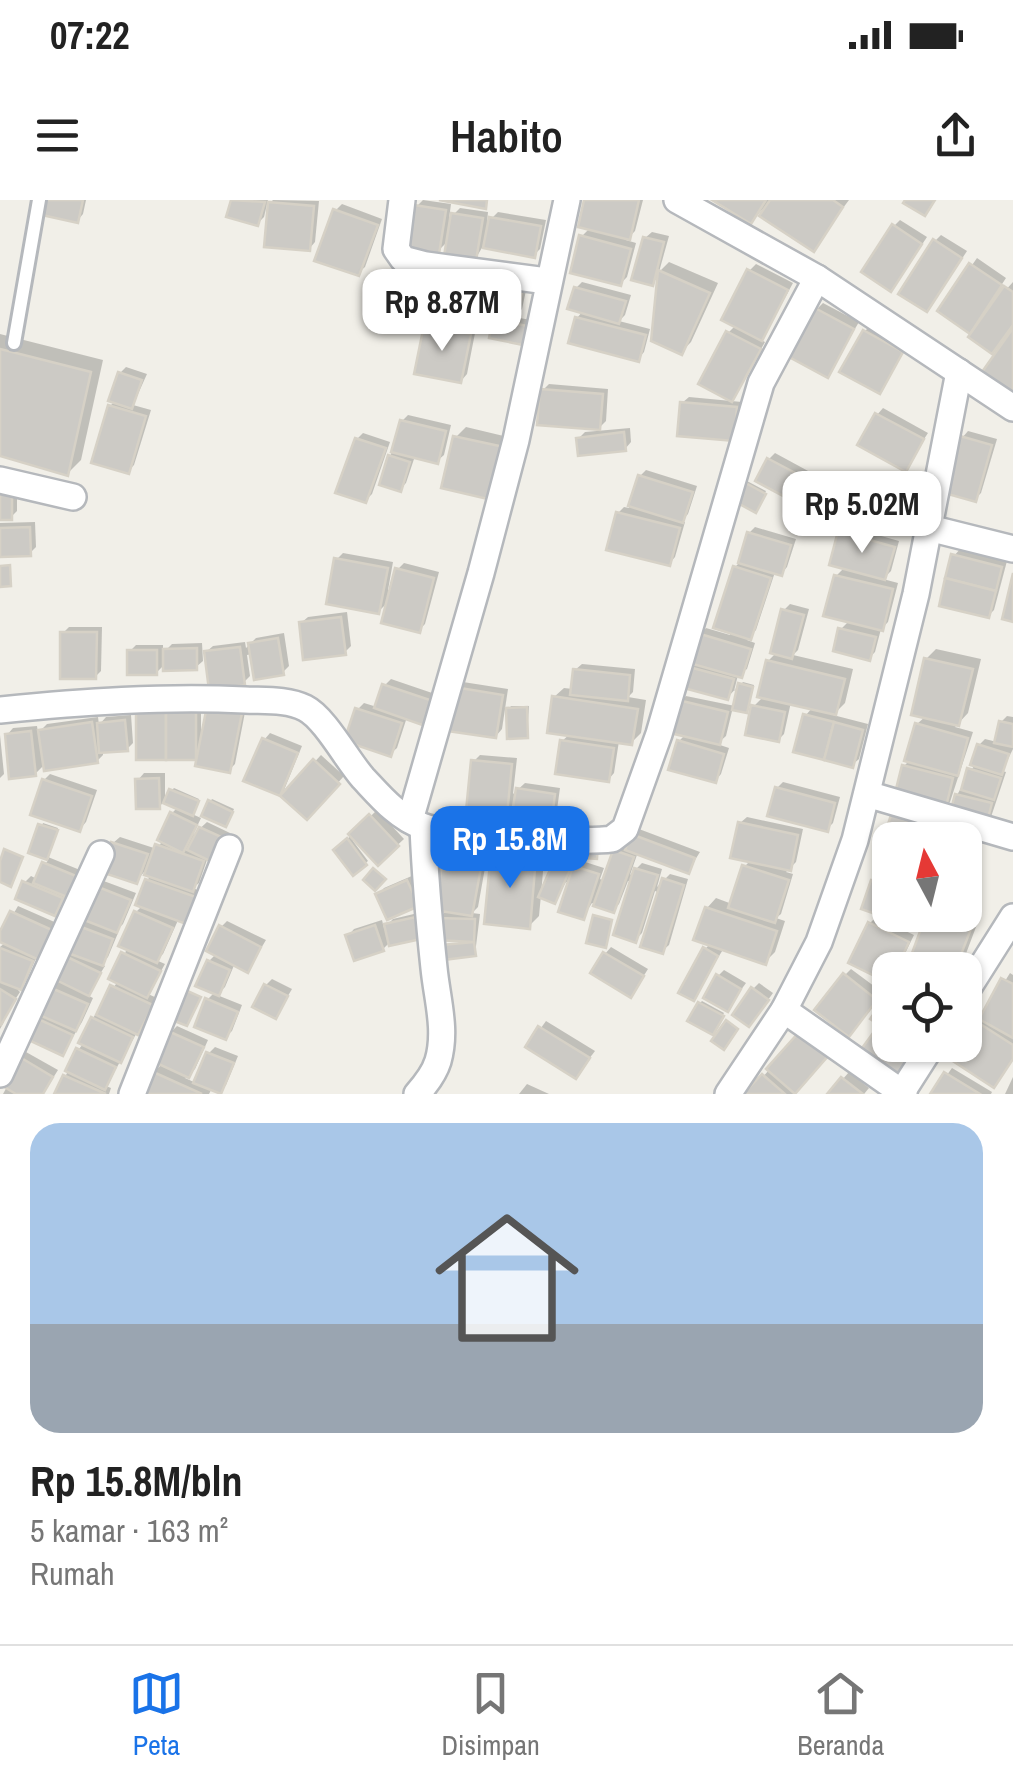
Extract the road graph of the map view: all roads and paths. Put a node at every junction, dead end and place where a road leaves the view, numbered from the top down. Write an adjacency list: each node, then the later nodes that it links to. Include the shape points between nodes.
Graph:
1 (402, 200): 6 (street, via 396,249 402,259)
2 (568, 200): 6 (street)
3 (677, 200): 5 (street)
4 (35, 202): 7 (lane)
5 (817, 278): 8 (street); 16 (street, via 762,383 660,734 625,828 602,840)
6 (548, 281): 16 (street, via 516,440)
7 (14, 342)
8 (960, 372): 9 (street); 12 (street)
9 (1013, 408)
10 (0, 480): 11 (street)
11 (74, 497)
12 (929, 528): 13 (street); 15 (street)
13 (1013, 549)
14 (0, 710): 16 (street, via 86,701 296,704 316,715 398,813)
15 (867, 794): 17 (street); 22 (street, via 819,942)
16 (417, 823): 27 (street, via 441,1040 429,1081)
17 (1013, 837)
18 (229, 848): 26 (street)
19 (101, 854): 24 (street)
20 (1013, 917): 21 (street)
21 (982, 965)
22 (784, 1010): 25 (street); 28 (street)
23 (922, 1062): 25 (street)
24 (0, 1074)
25 (903, 1093)
26 (132, 1094)
27 (417, 1094)
28 (728, 1094)

